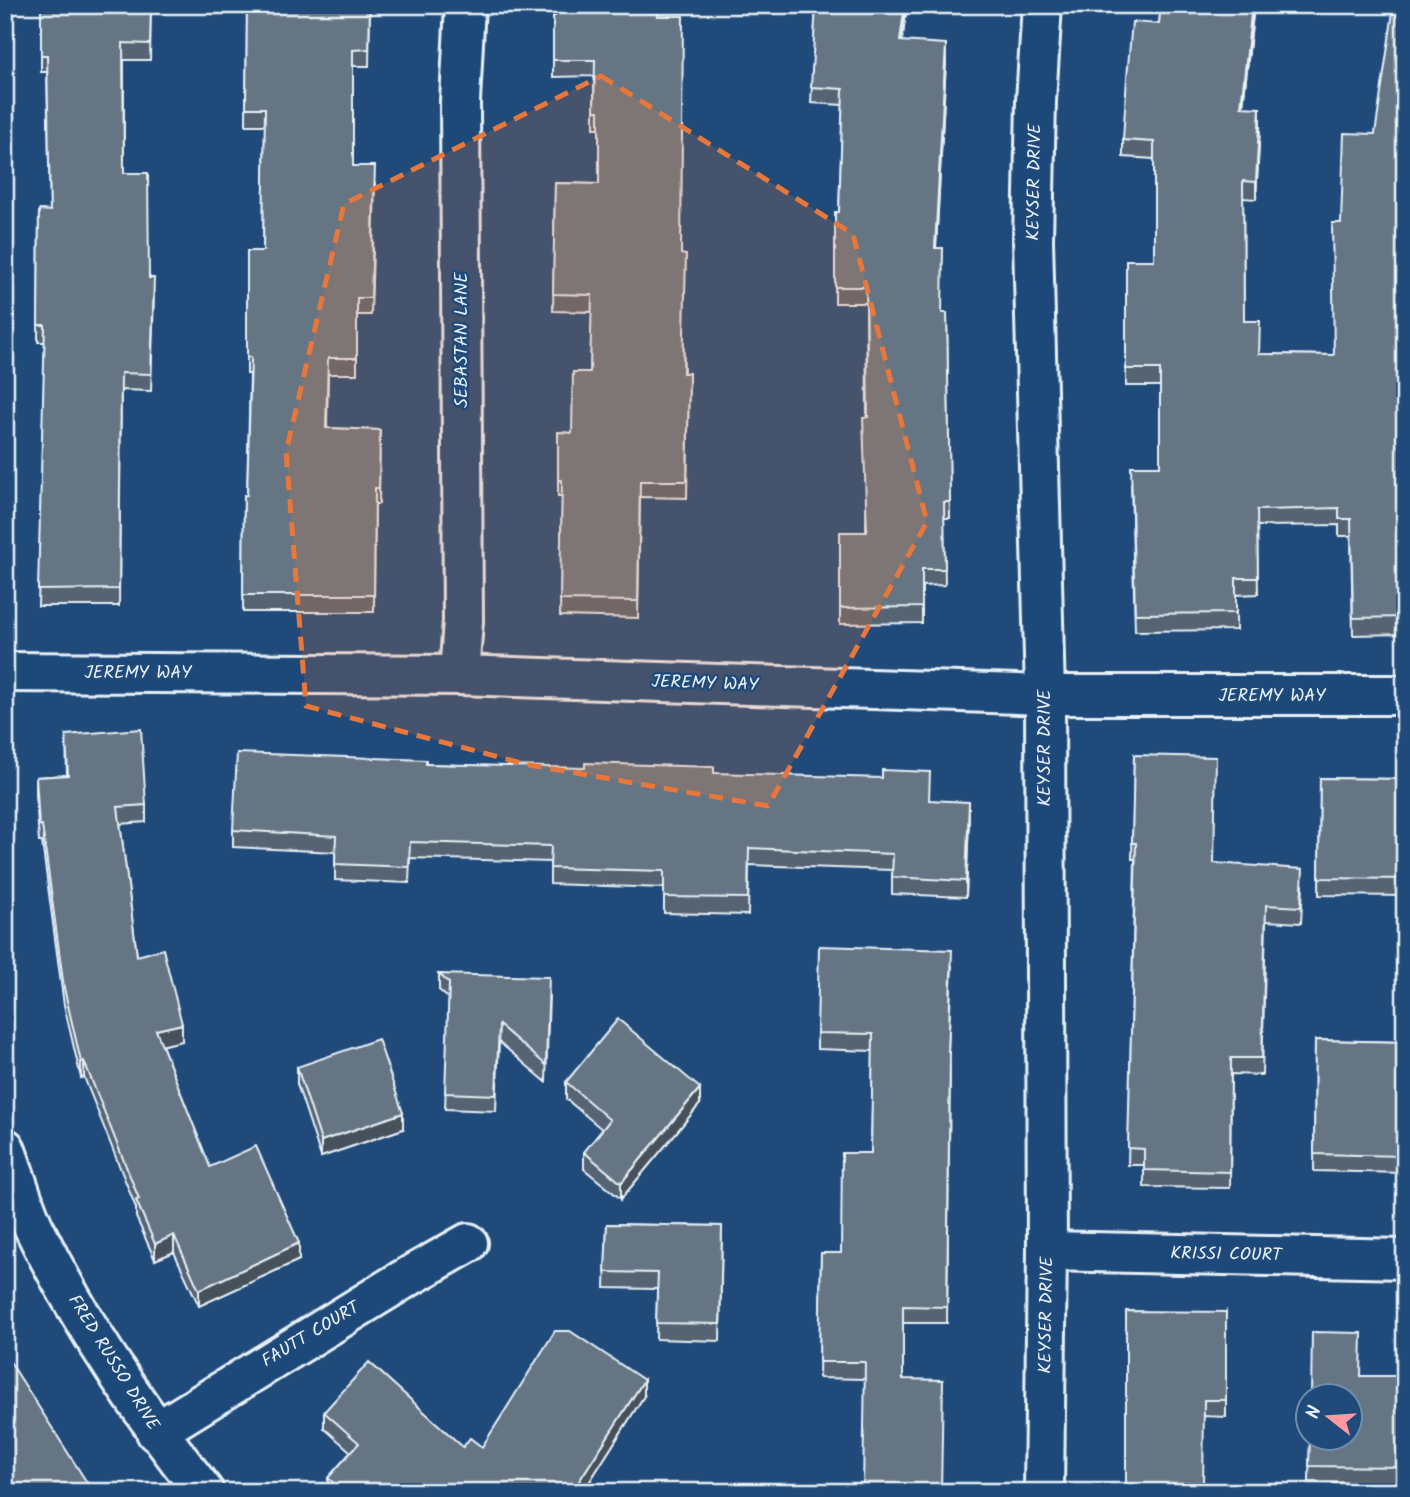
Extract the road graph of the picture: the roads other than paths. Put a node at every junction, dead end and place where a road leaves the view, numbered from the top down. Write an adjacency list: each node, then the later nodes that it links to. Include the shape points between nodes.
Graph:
1 (465, 5): 4 (street, SEBASTAN LANE, via 460,101 463,621)
2 (1042, 5): 5 (street, KEYSER DRIVE, via 1033,240)
3 (5, 673): 4 (street, JEREMY WAY)
4 (459, 675): 5 (street, JEREMY WAY)
5 (1045, 695): 6 (street, JEREMY WAY); 9 (street, KEYSER DRIVE)
6 (1405, 695)
7 (5, 1147): 11 (street, FRED RUSSO DRIVE, via 33,1226 87,1329)
8 (468, 1243): 11 (street, FAUTT COURT)
9 (1047, 1251): 10 (street, KRISSI COURT); 13 (street, KEYSER DRIVE)
10 (1405, 1259)
11 (156, 1432): 12 (street, FRED RUSSO DRIVE)
12 (204, 1492)
13 (1044, 1492)

